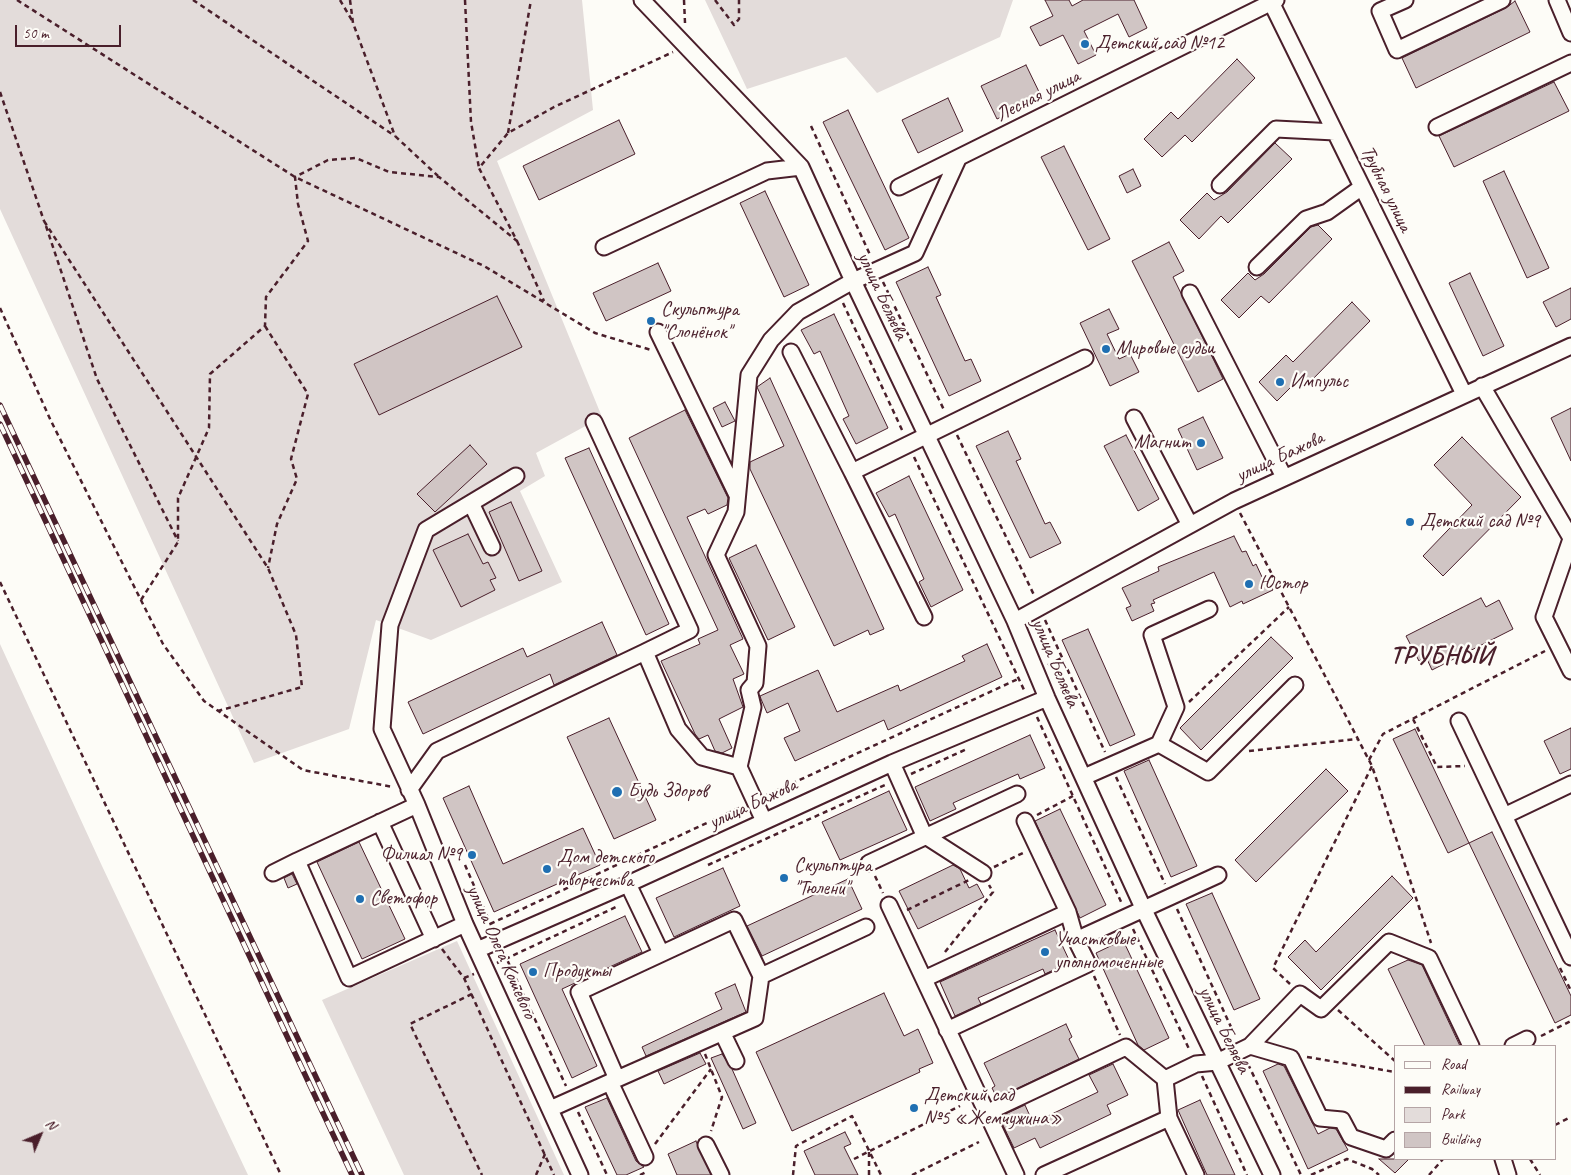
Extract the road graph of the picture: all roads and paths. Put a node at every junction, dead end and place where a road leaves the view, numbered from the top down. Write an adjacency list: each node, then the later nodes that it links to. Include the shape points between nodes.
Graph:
1 (17, 0): 28 (path)
2 (193, 0): 24 (path)
3 (340, 0): 15 (path)
4 (350, 0): 15 (path)
5 (464, 0): 27 (path, via 471,122)
6 (531, 0): 23 (path)
7 (642, 0): 17 (street, улица Беляева)
8 (684, 0): 17 (path)
9 (715, 0): 10 (path, via 734,24 739,19)
10 (739, 0)
11 (1405, 0): 12 (street, via 1380,12 1397,50)
12 (1502, 0)
13 (1556, 0): 16 (street)
14 (1274, 1): 22 (street, Трубная улица); 25 (street, Лесная улица)
15 (353, 23): 24 (path)
16 (1571, 33)
17 (687, 46): 23 (path, via 554,107); 26 (street, улица Беляева)
18 (1571, 63): 21 (street)
19 (0, 92): 33 (path)
20 (811, 126): 37 (path)
21 (1437, 127)
22 (1335, 132): 30 (street, via 1276,129); 31 (street, Трубная улица)
23 (508, 133): 27 (path)
24 (395, 136): 29 (path)
25 (958, 159): 32 (street, Лесная улица); 37 (street, via 915,253)
26 (801, 167): 35 (street, via 767,171); 38 (street, улица Беляева)
27 (479, 168): 34 (path)
28 (295, 177): 29 (path, via 328,160 356,158 389,172); 41 (path, via 484,266); 43 (path, via 308,242 266,297)
29 (439, 177): 34 (path)
30 (1220, 186)
31 (1362, 187): 36 (street, via 1327,212 1306,219); 50 (street, Трубная улица)
32 (899, 188)
33 (44, 221): 56 (path); 65 (path, via 97,379)
34 (518, 241): 41 (path)
35 (604, 247)
36 (1257, 267)
37 (877, 270): 38 (street); 53 (path)
38 (852, 281): 39 (street); 54 (street, улица Беляева)
39 (837, 290): 55 (path); 60 (street, via 798,312 771,340 749,375)
40 (1190, 293): 59 (street)
41 (545, 303): 47 (path, via 595,333)
42 (0, 308): 69 (path, via 51,421)
43 (266, 326): 56 (path, via 210,374 209,428); 67 (path, via 308,394 291,459 297,479 278,524)
44 (658, 332): 47 (street)
45 (1571, 346): 49 (street, улица Бажова)
46 (791, 352): 57 (street)
47 (670, 356): 60 (street)
48 (1085, 358): 53 (street)
49 (1482, 386): 50 (street, улица Бажова); 64 (street)
50 (1464, 394): 59 (street, улица Бажова)
51 (1134, 418): 63 (street)
52 (594, 422): 76 (street, via 690,630)
53 (950, 422): 54 (street); 71 (path)
54 (926, 434): 55 (street); 74 (street, улица Беляева)
55 (908, 443): 57 (street); 80 (path)
56 (196, 457): 65 (path, via 178,498); 67 (path)
57 (852, 472): 73 (street)
58 (516, 476): 62 (street, улица Олега Кошевого)
59 (1284, 476): 61 (street, улица Бажова)
60 (737, 497): 96 (street, via 736,512 716,555 758,646 755,683 749,690 753,707)
61 (1234, 501): 63 (street, улица Бажова); 70 (path)
62 (471, 503): 66 (street); 102 (street, улица Олега Кошевого, via 426,530 390,625 382,728)
63 (1190, 525): 71 (street, улица Бажова)
64 (1571, 539): 75 (street, via 1544,617)
65 (178, 542): 69 (path)
66 (492, 547)
67 (268, 568): 84 (path, via 296,635 302,687)
68 (0, 582): 180 (path)
69 (141, 600): 84 (path, via 163,644 204,701)
70 (1289, 606): 87 (path); 89 (path)
71 (1040, 608): 74 (street, улица Бажова); 77 (path)
72 (1210, 609): 87 (street, via 1152,635 1176,707)
73 (924, 617)
74 (1015, 621): 78 (street, улица Беляева)
75 (1558, 645): 79 (street); 86 (path)
76 (645, 652): 96 (street, via 678,729 702,757); 102 (street, via 437,751)
77 (1062, 658): 78 (path); 82 (path)
78 (1036, 671): 80 (path); 83 (street, улица Беляева)
79 (1571, 671)
80 (1019, 679): 85 (path); 105 (path)
81 (1295, 685): 90 (street, via 1208,772)
82 (1080, 697): 83 (path); 95 (path)
83 (1050, 704): 85 (street, улица Бажова); 85 (path); 99 (street, улица Беляева)
84 (218, 711): 102 (path, via 303,770)
85 (1034, 711): 94 (street, улица Бажова); 104 (path)
86 (1413, 719): 93 (path, via 1383,734); 98 (path, via 1437,767 1465,766)
87 (1170, 721): 90 (street)
88 (1459, 721): 107 (street)
89 (1357, 739): 92 (path); 93 (path)
90 (1159, 744): 95 (street)
91 (968, 748): 100 (path)
92 (1246, 752)
93 (1369, 760): 97 (path)
94 (892, 762): 100 (street); 108 (street, улица Бажова)
95 (1110, 765): 99 (street); 122 (path)
96 (739, 766): 105 (street)
97 (1372, 766): 135 (path); 144 (path, via 1273,968)
98 (1469, 775)
99 (1084, 777): 123 (street, улица Беляева)
100 (900, 779): 111 (street); 116 (path)
101 (1571, 784): 107 (street)
102 (409, 790): 106 (street, улица Олега Кошевого)
103 (1017, 794): 111 (street)
104 (1073, 796): 109 (path); 126 (path)
105 (754, 801): 108 (street); 128 (path)
106 (418, 805): 110 (street); 127 (street, улица Олега Кошевого)
107 (1504, 816): 138 (street)
108 (764, 821): 120 (street, улица Бажова)
109 (1026, 821): 112 (street)
110 (380, 822): 113 (street); 130 (street)
111 (924, 835): 114 (street); 118 (street)
112 (1036, 846): 118 (path); 125 (street)
113 (297, 861): 117 (street); 130 (street, via 349,978)
114 (869, 863): 124 (path)
115 (465, 865): 128 (path)
116 (699, 869)
117 (273, 873)
118 (983, 873): 124 (path); 136 (path, via 993,892)
119 (1218, 876): 122 (street)
120 (628, 884): 121 (street); 131 (street, улица Бажова)
121 (635, 898): 134 (street); 137 (path)
122 (1171, 898): 123 (street); 153 (path)
123 (1144, 910): 126 (street); 157 (street, улица Беляева)
124 (892, 911): 141 (street)
125 (1068, 912): 132 (street); 141 (street)
126 (1128, 918): 132 (street); 158 (path)
127 (465, 924): 130 (street); 133 (street, улица Олега Кошевого)
128 (490, 924): 131 (path)
129 (866, 927): 140 (street)
130 (434, 939): 143 (path, via 464,978)
131 (498, 940): 133 (street, улица Бажова); 137 (path)
132 (1076, 940): 139 (street)
133 (477, 950): 165 (street, улица Олега Кошевого)
134 (661, 952): 140 (street, via 734,920); 162 (street, via 579,992)
135 (1434, 952)
136 (941, 957)
137 (507, 959): 163 (path)
138 (1565, 961): 142 (path)
139 (1088, 964): 147 (street); 152 (path)
140 (761, 976): 148 (street, via 755,1018)
141 (924, 979): 147 (street)
142 (1571, 991)
143 (472, 994): 174 (path); 181 (path, via 410,1024)
144 (1300, 994): 145 (street, via 1321,1009); 153 (street)
145 (1329, 1001): 151 (street, via 1389,942 1429,958); 155 (path)
146 (1571, 1021): 149 (path)
147 (947, 1030): 166 (street)
148 (723, 1034): 150 (street); 156 (street)
149 (1526, 1041)
150 (701, 1043): 159 (path); 162 (street)
151 (1471, 1045)
152 (1126, 1047): 161 (street); 166 (street)
153 (1246, 1048): 157 (street); 170 (street, via 1291,1058 1320,1118 1342,1120 1351,1137 1386,1149); 196 (path)
154 (1305, 1056): 160 (path)
155 (1394, 1060)
156 (736, 1061)
157 (1217, 1062): 158 (street); 195 (street, улица Беляева)
158 (1196, 1064): 161 (street); 194 (path)
159 (711, 1068): 172 (path, via 722,1097); 175 (path)
160 (1394, 1072)
161 (1165, 1079): 167 (street)
162 (614, 1080): 163 (street); 175 (street)
163 (572, 1099): 165 (street); 185 (path)
164 (960, 1106): 173 (path)
165 (550, 1109): 184 (street, улица Олега Кошевого)
166 (986, 1113): 191 (street)
167 (1169, 1118): 192 (street); 193 (street)
168 (1571, 1118): 169 (path)
169 (1556, 1125)
170 (1394, 1141)
171 (979, 1142): 190 (path)
172 (706, 1145): 186 (street)
173 (869, 1151): 176 (path); 187 (path, via 852,1116 796,1146); 188 (path); 189 (path)
174 (545, 1154): 182 (path); 183 (path)
175 (646, 1157)
176 (854, 1159)
177 (1443, 1160): 199 (path)
178 (1503, 1160): 200 (street)
179 (1531, 1160): 201 (path)
180 (282, 1175)
181 (482, 1175)
182 (536, 1175)
183 (554, 1175)
184 (580, 1175)
185 (607, 1175)
186 (720, 1175)
187 (793, 1175)
188 (869, 1175)
189 (881, 1175)
190 (912, 1175)
191 (1016, 1175)
192 (1044, 1175)
193 (1196, 1175)
194 (1247, 1175)
195 (1272, 1175)
196 (1301, 1175)
197 (1311, 1175): 198 (path, via 1346,1159 1372,1169)
198 (1378, 1175)
199 (1429, 1175)
200 (1508, 1175)
201 (1540, 1175)

